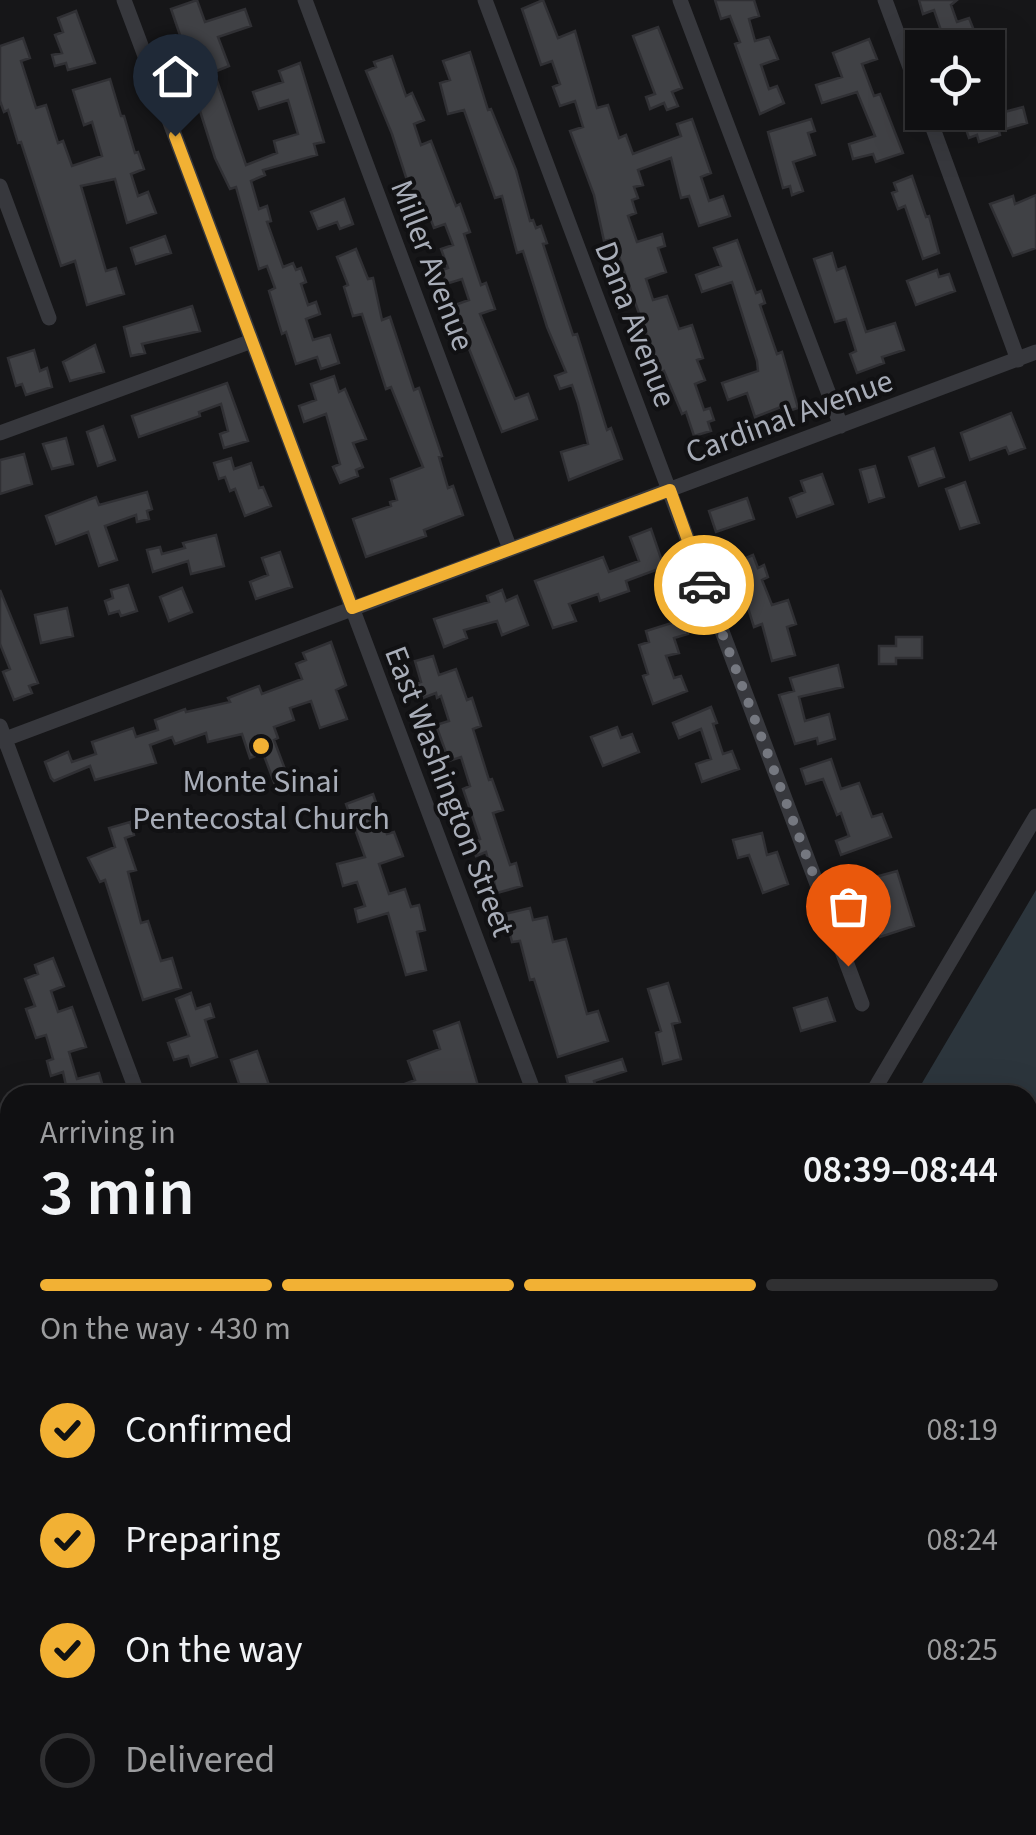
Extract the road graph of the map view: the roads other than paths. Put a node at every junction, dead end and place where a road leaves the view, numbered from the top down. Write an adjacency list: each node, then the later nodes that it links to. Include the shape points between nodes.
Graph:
1 (124, 0): 10 (street, East Washington Street)
2 (305, 0): 16 (street, Miller Avenue)
3 (485, 0): 15 (street, Dana Avenue)
4 (680, 0): 13 (street)
5 (885, 0): 6 (street)
6 (905, 54)
7 (934, 130): 12 (street)
8 (0, 186): 9 (street)
9 (49, 318)
10 (252, 341): 14 (street); 17 (street, East Washington Street)
11 (1036, 352): 12 (street, Cardinal Avenue)
12 (1018, 360): 13 (street, Cardinal Avenue)
13 (841, 426): 15 (street, Cardinal Avenue)
14 (0, 433)
15 (670, 490): 16 (street, Cardinal Avenue); 20 (street, Dana Avenue)
16 (510, 549): 17 (street, Cardinal Avenue)
17 (352, 608): 18 (street, Cardinal Avenue); 22 (street, East Washington Street)
18 (2, 735): 21 (street)
19 (1036, 816): 23 (street)
20 (862, 1004)
21 (134, 1085)
22 (531, 1085)
23 (877, 1085)

